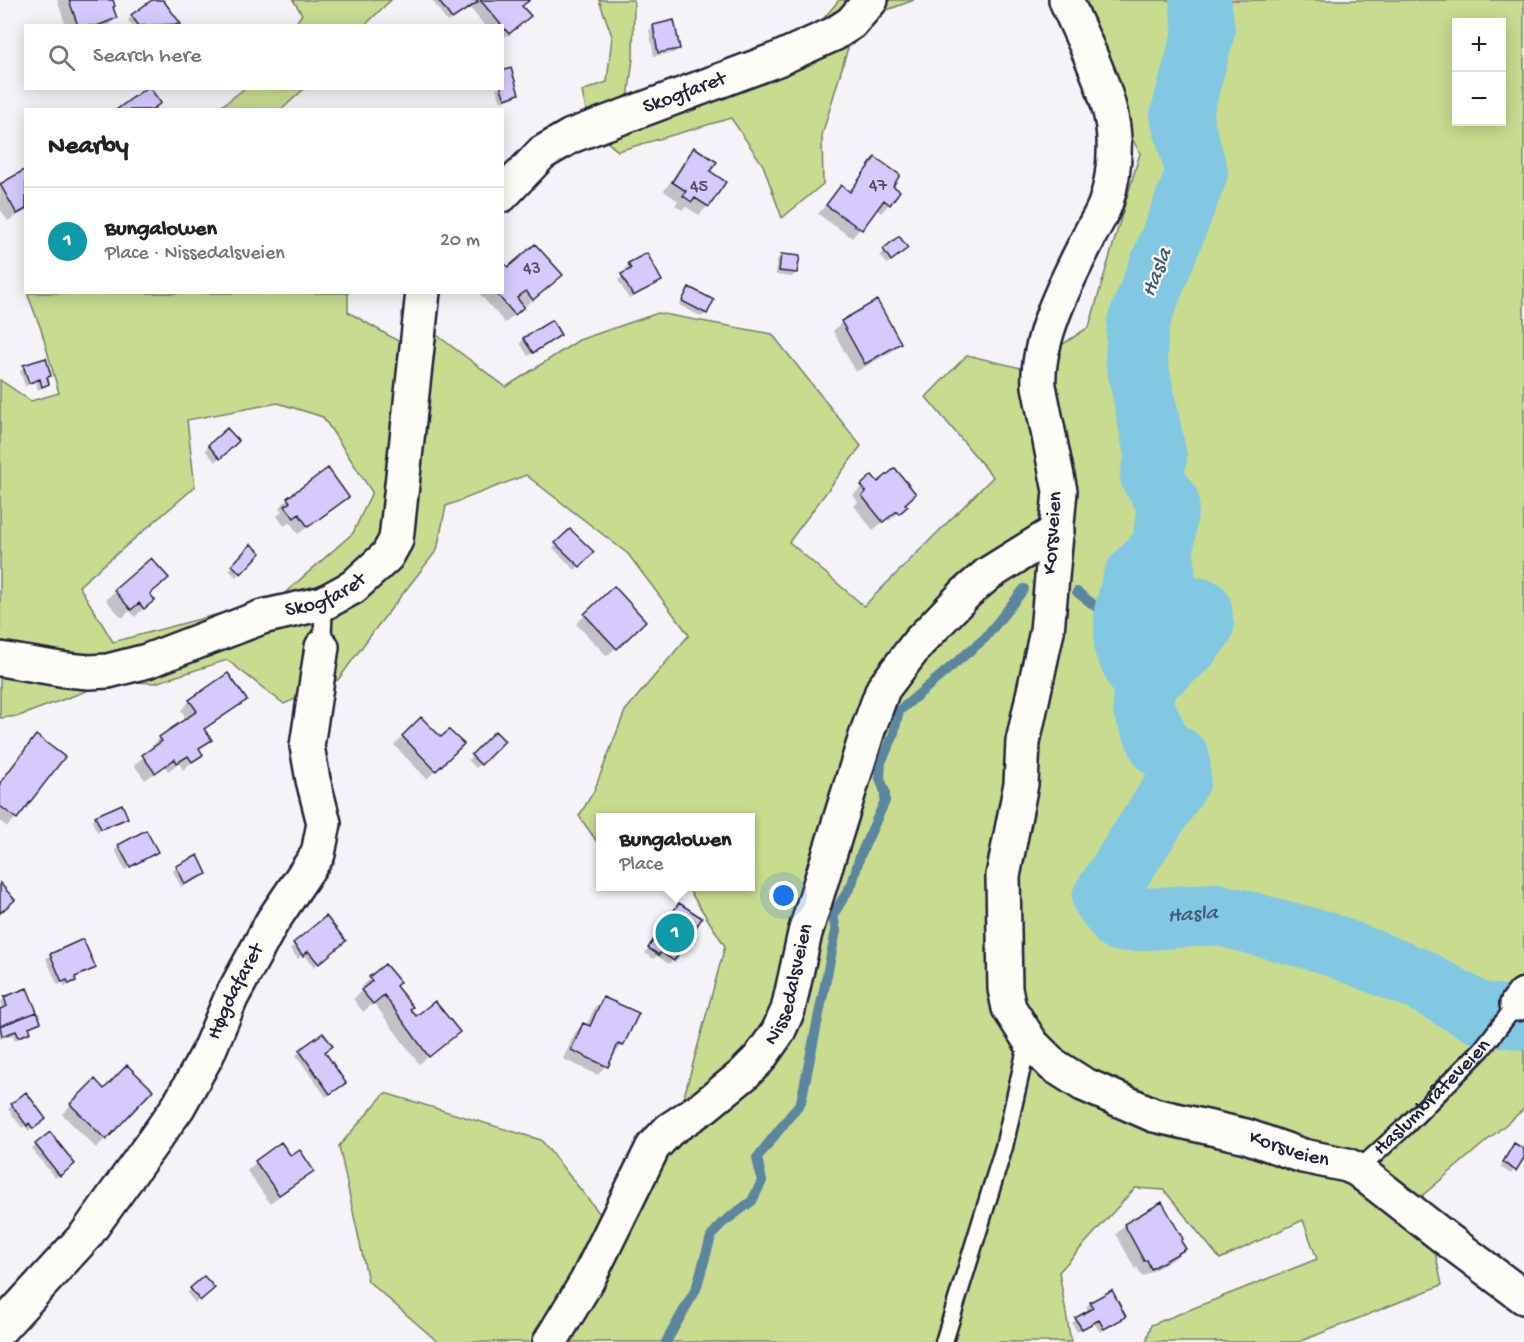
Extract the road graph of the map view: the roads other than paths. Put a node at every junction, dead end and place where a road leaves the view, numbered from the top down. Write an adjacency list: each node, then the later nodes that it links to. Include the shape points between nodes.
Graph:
1 (871, 0): 3 (street, Skogfaret, via 834,34 778,59 571,136 542,153)
2 (1066, 0): 5 (street, Korsveien, via 1105,95 1112,122 1114,159 1106,202 1060,295 1040,361 1039,386 1060,491)
3 (504, 193)
4 (423, 294): 6 (street, Skogfaret, via 396,540 387,556 353,587)
5 (1057, 531): 10 (street, Korsveien, via 1047,631 1023,742 1021,784 1003,876 1008,1008); 14 (street, Nissedalsveien, via 988,574 966,593 883,689 812,911 788,1010 778,1032 743,1075 669,1130 653,1148 587,1281)
6 (324, 603): 7 (lane, Høgdafaret); 8 (street, Skogfaret, via 262,617 147,661 108,671 66,670)
7 (322, 647): 13 (street, Høgdafaret, via 308,746 324,823 318,854 272,922 178,1107 86,1235)
8 (0, 659)
9 (1520, 999): 11 (lane, Haslumbråteveien, via 1482,1049)
10 (1032, 1044): 11 (street, Korsveien, via 1053,1065 1083,1084 1154,1115 1246,1136); 15 (lane, via 1026,1049 1004,1147)
11 (1358, 1170): 12 (street, Korsveien)
12 (1524, 1297)
13 (0, 1329)
14 (550, 1342)
15 (944, 1342)

